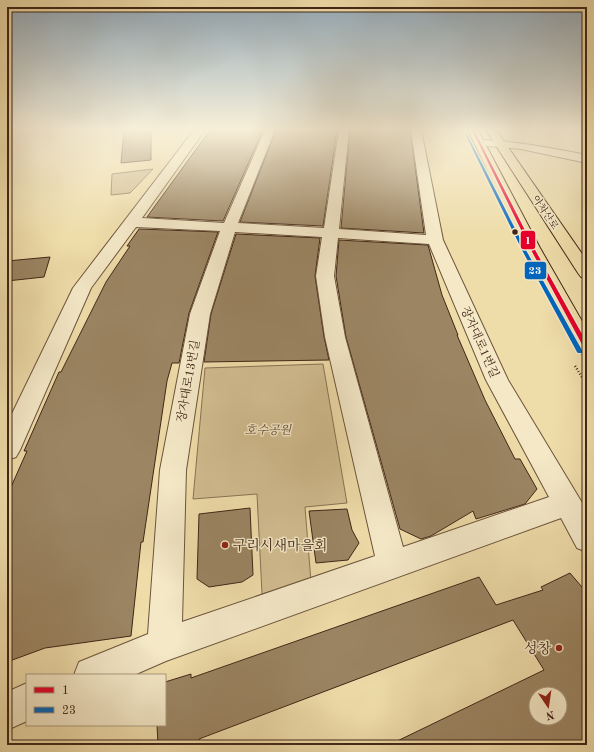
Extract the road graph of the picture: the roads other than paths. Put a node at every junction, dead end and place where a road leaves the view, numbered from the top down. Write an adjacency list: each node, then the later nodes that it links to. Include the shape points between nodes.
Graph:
1 (174, 165): 7 (street)
2 (255, 165): 8 (street, 장자대로13번길)
3 (340, 165): 9 (street)
4 (422, 165): 10 (street, 장자대로1번길)
5 (491, 165): 12 (main road, via 532,248)
6 (514, 165): 11 (main road, 아차산로)
7 (133, 222): 8 (street); 13 (street, via 82,288)
8 (229, 228): 9 (street); 17 (street, 장자대로13번길, via 200,314 173,470)
9 (331, 233): 10 (street); 16 (street, via 325,276 335,337)
10 (435, 240): 14 (street, 장자대로1번길, via 497,380)
11 (587, 273)
12 (587, 348)
13 (7, 450)
14 (566, 504): 15 (street, 장자대로1번길); 16 (street)
15 (587, 538)
16 (392, 564): 17 (street)
17 (164, 645): 18 (street)
18 (94, 674)
19 (26, 702): 20 (street)
20 (7, 710)

